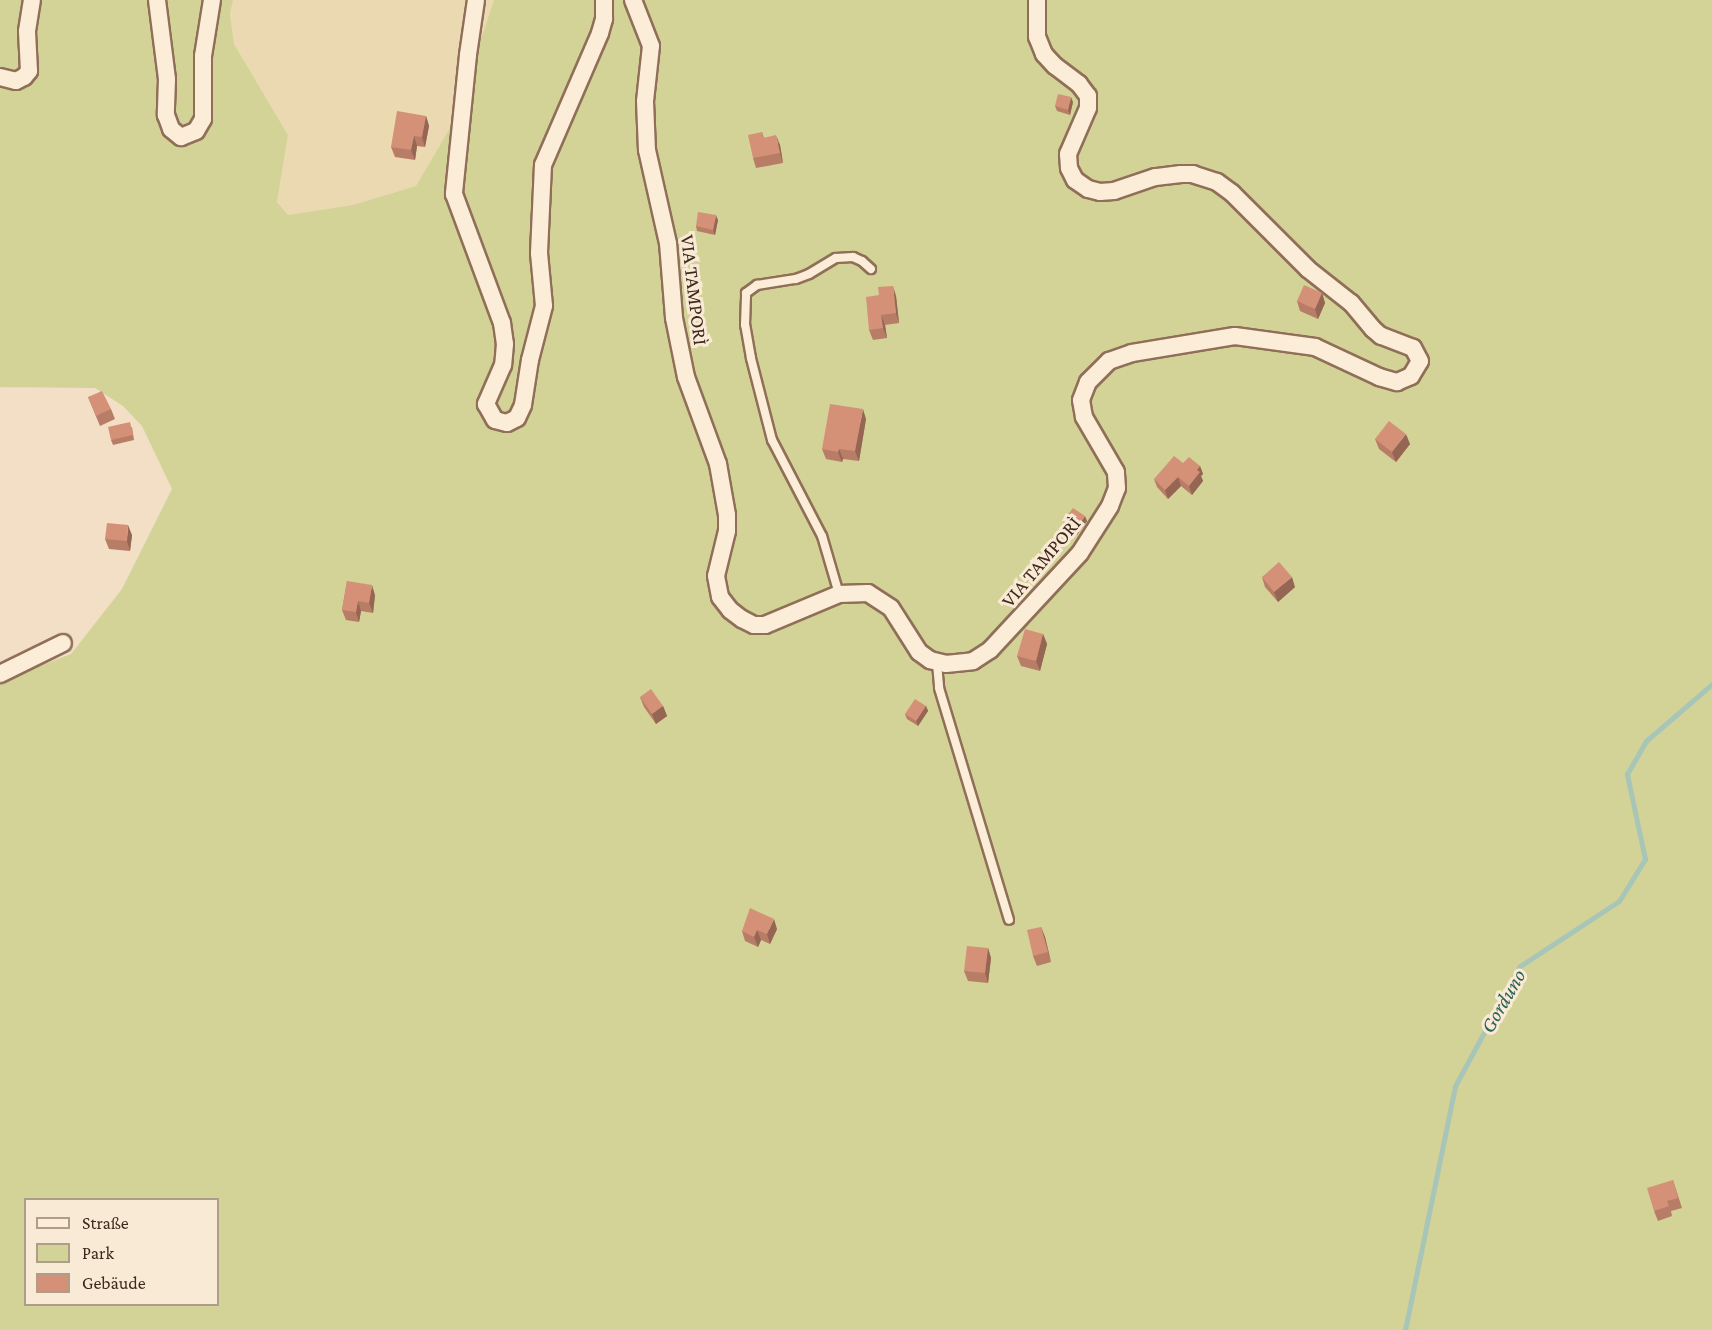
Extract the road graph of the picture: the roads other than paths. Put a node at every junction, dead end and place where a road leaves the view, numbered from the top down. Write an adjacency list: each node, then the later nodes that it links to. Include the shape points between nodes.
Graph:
1 (32, 0): 8 (street, via 27,41 29,71 16,81)
2 (157, 0): 3 (street, via 167,79 167,122 181,137 196,132 203,118 203,56)
3 (212, 0)
4 (476, 0): 5 (street, via 453,186 502,323 506,344 503,365 486,404 490,416 507,423 517,418 523,405 544,306 538,253 543,165 602,27)
5 (604, 0)
6 (633, 0): 10 (street, VIA TAMPORÌ, via 651,46 645,101 647,150 668,243 674,318 686,376 714,451 724,497 727,524 716,576 718,591 735,615 759,626 776,623)
7 (1037, 0): 12 (street, VIA TAMPORÌ, via 1037,37 1044,54 1079,84 1089,102 1068,154 1069,168 1076,180 1100,192 1181,174 1217,182 1308,269 1351,303 1372,330 1413,348 1420,361 1411,376 1397,382 1315,347 1235,336 1132,353 1109,361 1088,382 1081,400 1084,417 1118,480 1101,522 1065,572 990,650 973,661)
8 (0, 77)
9 (871, 269): 10 (lane, via 853,257 836,258 796,279 757,285 746,293 745,325 772,440 822,536)
10 (839, 594): 12 (street, VIA TAMPORÌ, via 868,593 884,602 913,646)
11 (63, 643): 13 (street)
12 (937, 663): 14 (lane, via 939,688)
13 (0, 674)
14 (1009, 920)

